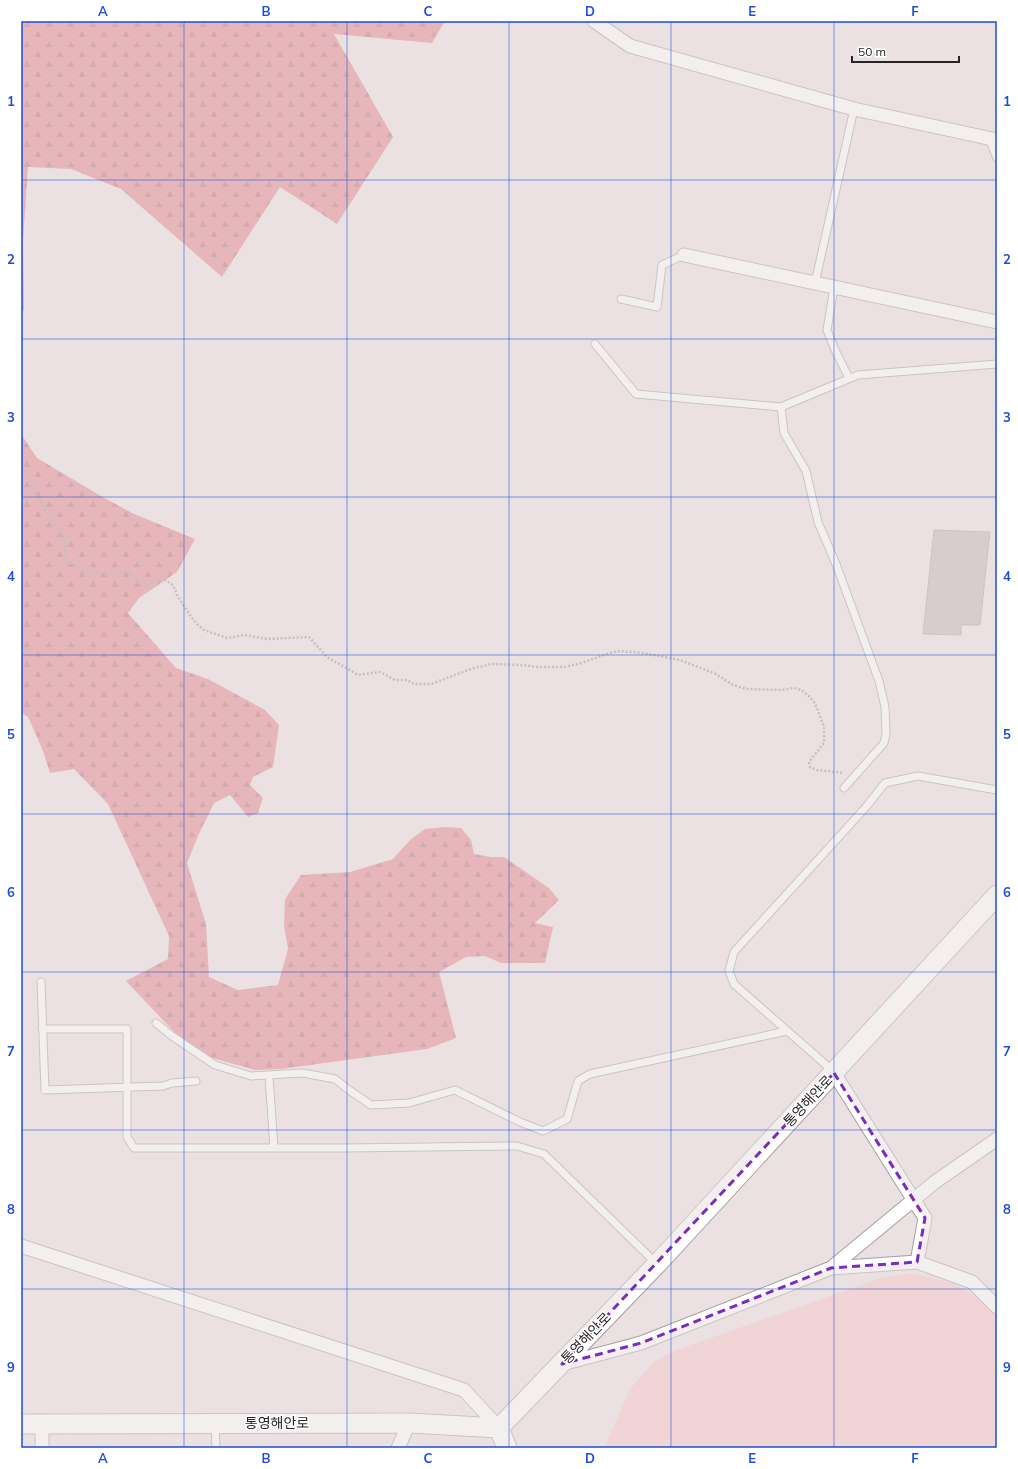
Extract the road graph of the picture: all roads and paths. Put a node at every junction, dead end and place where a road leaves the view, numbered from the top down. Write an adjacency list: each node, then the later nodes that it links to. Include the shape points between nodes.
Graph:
1 (594, 21): 2 (street, via 630,46)
2 (854, 109): 3 (street); 6 (lane)
3 (993, 139): 4 (lane)
4 (997, 158)
5 (684, 255): 6 (street); 8 (lane, via 662,265 657,307)
6 (815, 283): 7 (street)
7 (834, 287): 9 (street); 12 (lane, via 827,330)
8 (621, 299)
9 (997, 322)
10 (595, 344): 13 (lane, via 636,394)
11 (997, 364): 12 (lane, via 858,375)
12 (850, 378): 13 (lane)
13 (781, 407): 15 (lane, via 784,433 806,471 818,522 880,681 886,734 884,743)
14 (21, 467): 15 (path, via 51,520 66,539 66,559 82,571 102,574 128,572 145,586 162,578 173,585 192,618 204,630 227,638 245,635 267,639 309,637 327,656 358,675 380,672 395,680 407,680 414,684 431,684 491,664 564,668 620,651 680,660 747,689 801,690 815,703 824,727 824,743 809,762 810,767)
15 (856, 775): 16 (lane)
16 (844, 788)
17 (997, 790): 22 (lane, via 918,776 885,783 734,952 729,971 734,984)
18 (997, 895): 23 (street, 통영해안로)
19 (41, 982): 21 (lane)
20 (156, 1023): 24 (lane, via 215,1065 251,1076)
21 (42, 1030): 26 (lane, via 127,1029); 26 (lane, via 44,1090)
22 (787, 1031): 23 (lane); 24 (lane, via 590,1074 578,1081 568,1118 543,1131 455,1090 409,1103 371,1105 335,1079 303,1073)
23 (834, 1073): 29 (street); 32 (street, 통영해안로)
24 (269, 1076): 28 (lane)
25 (196, 1081): 26 (lane, via 172,1082 163,1086)
26 (127, 1087): 28 (lane, via 127,1137 134,1148)
27 (997, 1139): 29 (street, via 934,1182)
28 (274, 1148): 32 (lane, via 517,1146 544,1154)
29 (913, 1200): 31 (street, via 924,1218); 33 (street)
30 (21, 1246): 40 (street, via 464,1390)
31 (917, 1262): 33 (street); 34 (street, via 972,1282)
32 (657, 1264): 35 (street, 통영해안로)
33 (831, 1268): 35 (street, via 641,1343)
34 (997, 1307)
35 (562, 1364): 40 (street, 통영해안로)
36 (409, 1423): 39 (street, 통영해안로); 40 (street, 통영해안로); 43 (street)
37 (21, 1424): 38 (street, 통영해안로)
38 (42, 1424): 39 (street, 통영해안로); 41 (street)
39 (215, 1424): 42 (lane)
40 (499, 1428): 44 (street)
41 (42, 1448)
42 (216, 1448)
43 (398, 1448)
44 (507, 1448)

